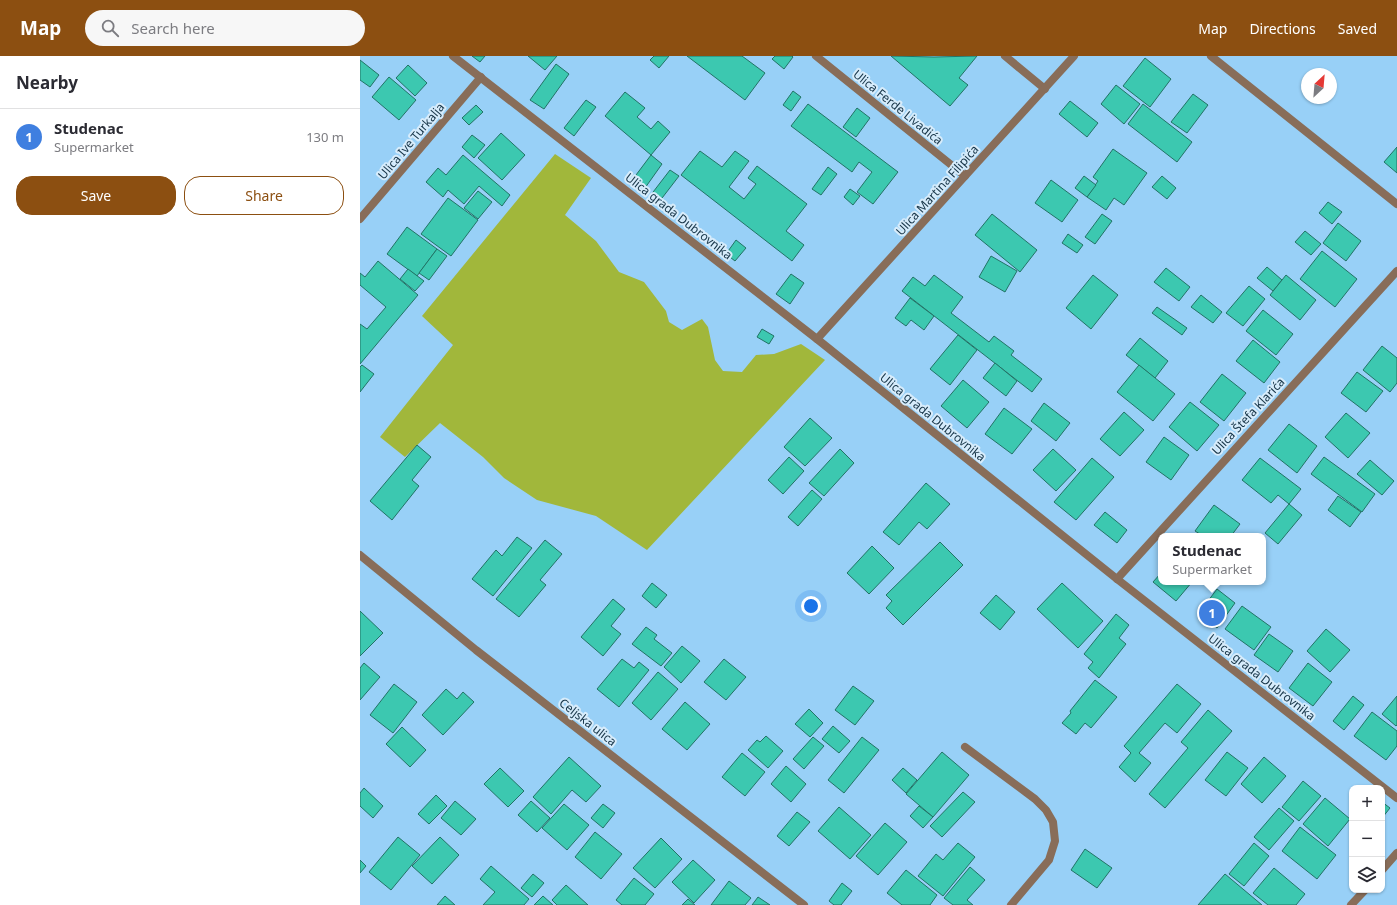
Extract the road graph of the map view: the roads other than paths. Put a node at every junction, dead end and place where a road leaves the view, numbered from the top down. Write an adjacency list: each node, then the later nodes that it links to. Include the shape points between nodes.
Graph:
1 (453, 56): 6 (street, Ulica grada Dubrovnika)
2 (816, 56): 8 (street, Ulica Ferde Livadića)
3 (1006, 56): 7 (street)
4 (1074, 56): 7 (street, Ulica Martina Filipića)
5 (1211, 56): 9 (street)
6 (481, 77): 10 (street, Ulica Ive Turkalja); 12 (street, Ulica grada Dubrovnika)
7 (1045, 89): 8 (street, Ulica Martina Filipića)
8 (965, 176): 12 (street, Ulica Martina Filipića)
9 (1397, 204)
10 (360, 220)
11 (1397, 271): 13 (street, Ulica Štefa Klarića)
12 (817, 339): 16 (street, Ulica grada Dubrovnika)
13 (1159, 533)
14 (1158, 534): 16 (street, Ulica Štefa Klarića)
15 (360, 555): 22 (street, Celjska ulica, via 483,655)
16 (1117, 579): 18 (street, Ulica grada Dubrovnika)
17 (965, 747): 23 (street, via 1035,799 1053,822 1055,840 1050,860)
18 (1397, 798)
19 (1397, 853): 20 (street)
20 (1385, 867)
21 (1362, 893): 24 (street)
22 (804, 905)
23 (1011, 905)
24 (1352, 905)

